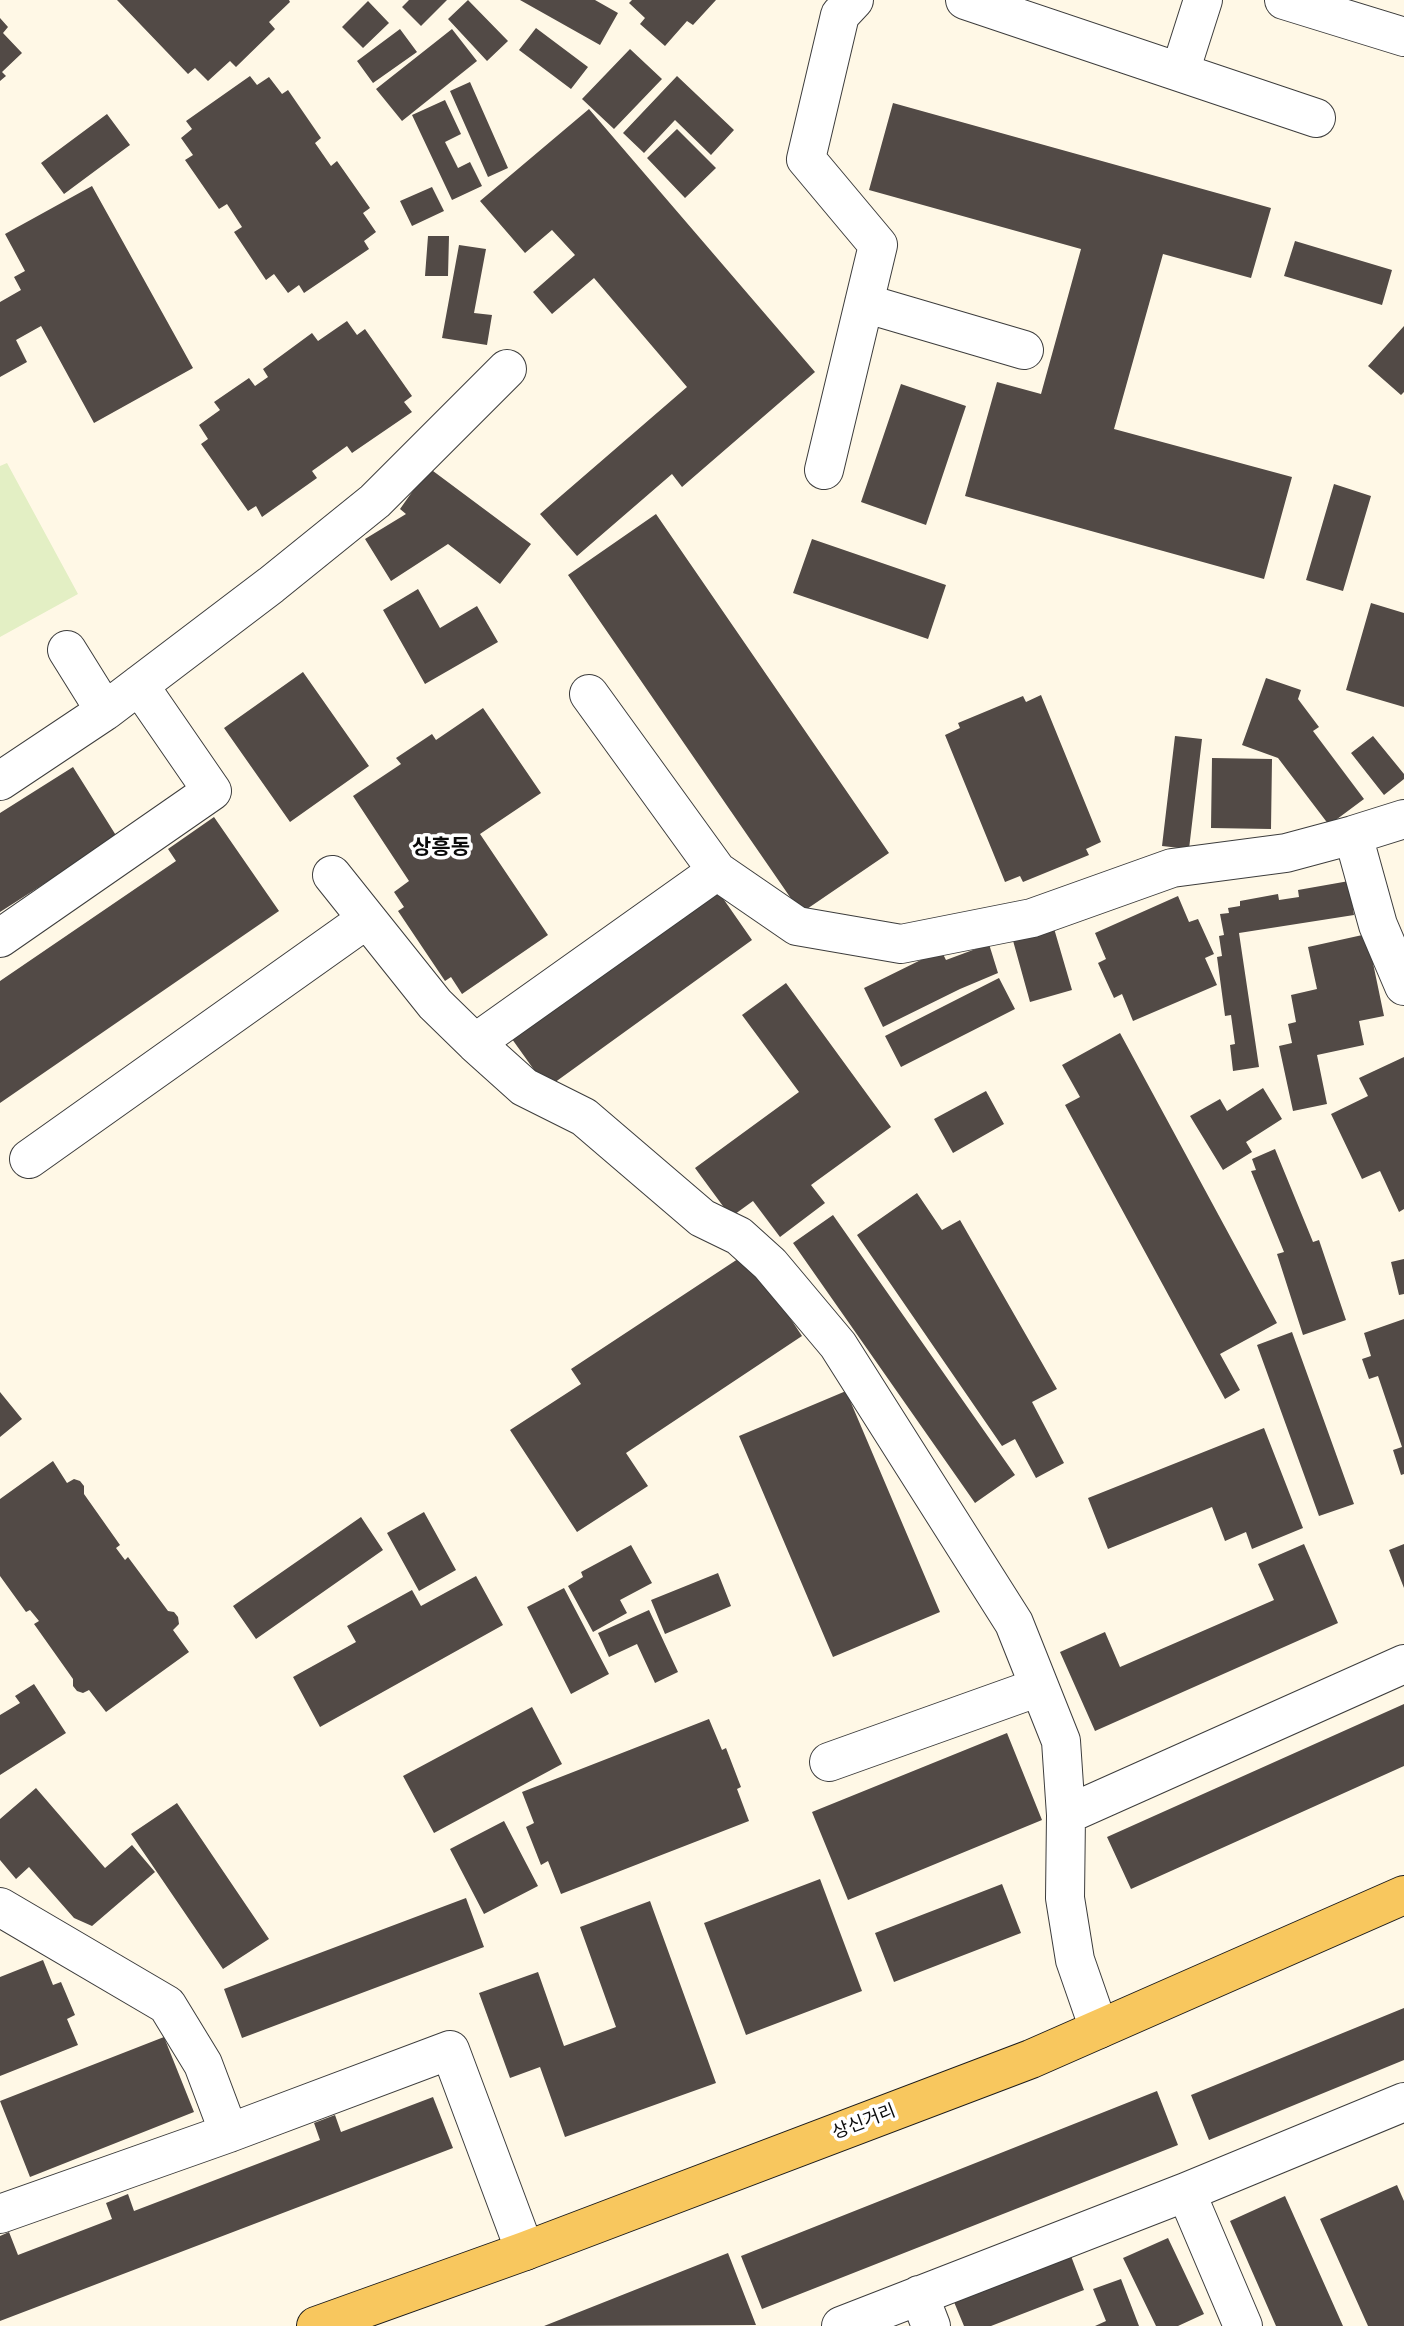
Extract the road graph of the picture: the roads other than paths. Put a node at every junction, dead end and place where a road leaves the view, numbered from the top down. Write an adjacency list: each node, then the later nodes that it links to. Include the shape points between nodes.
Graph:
1 (854, 0): 8 (street, via 840,15 806,159 878,245)
2 (965, 0): 6 (street)
3 (1203, 0): 6 (street)
4 (1284, 0): 5 (street)
5 (1404, 37)
6 (1180, 72): 7 (street)
7 (1316, 118)
8 (864, 303): 9 (street); 11 (street)
9 (1024, 350)
10 (507, 369): 13 (street, via 375,501)
11 (824, 470)
12 (67, 650): 15 (street)
13 (139, 685): 15 (street); 22 (street, via 212,791)
14 (589, 694): 19 (street)
15 (105, 711): 16 (street)
16 (0, 781)
17 (1404, 819): 18 (street)
18 (1353, 835): 19 (street, via 1286,853 1172,868 1032,918 901,944 797,926); 23 (street, via 1378,925)
19 (717, 871): 24 (street)
20 (332, 875): 21 (street)
21 (367, 919): 24 (street, via 435,1004); 25 (street)
22 (0, 938)
23 (1404, 986)
24 (475, 1043): 27 (street, via 524,1087 584,1117 702,1218 739,1236 771,1264 853,1368 1014,1623)
25 (29, 1159)
26 (1404, 1664): 29 (street)
27 (1040, 1687): 28 (street); 29 (street, via 1061,1741)
28 (830, 1762)
29 (1066, 1815): 32 (street, via 1065,1898 1075,1960)
30 (1404, 1895): 32 (main road, 상신거리)
31 (0, 1907): 34 (street, via 167,2005 203,2064)
32 (1099, 2029): 37 (main road, 상신거리)
33 (1404, 2102): 35 (street)
34 (229, 2133): 36 (street); 37 (street, via 450,2050)
35 (1186, 2192): 38 (street); 41 (street)
36 (0, 2214)
37 (525, 2251): 39 (main road, 상신거리)
38 (925, 2311): 40 (street)
39 (316, 2326)
40 (841, 2326)
41 (1243, 2326)

